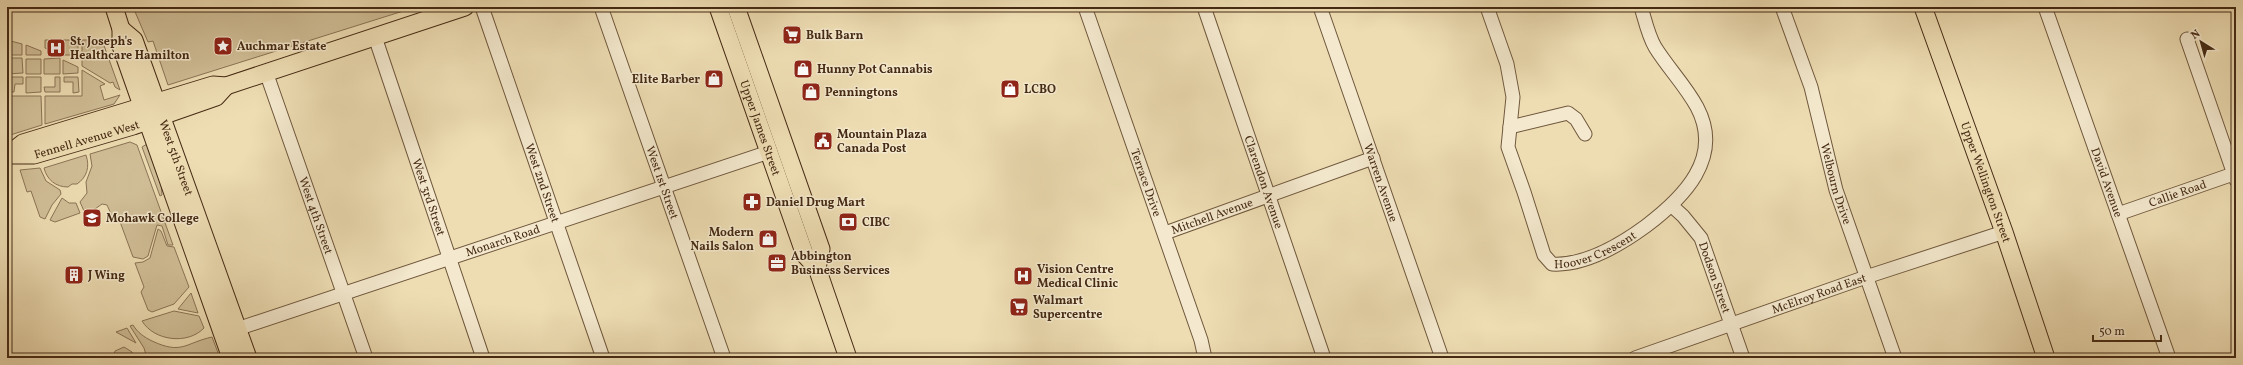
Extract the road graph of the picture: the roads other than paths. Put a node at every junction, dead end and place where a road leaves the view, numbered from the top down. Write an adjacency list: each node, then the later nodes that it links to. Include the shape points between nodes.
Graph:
1 (114, 7): 18 (main road, West 5th Street, via 122,29 134,40)
2 (465, 7): 15 (main road, Fennell Avenue West)
3 (482, 7): 29 (street, West 2nd Street)
4 (601, 7): 25 (street, West 1st Street)
5 (718, 7): 21 (main road, Upper James Street)
6 (736, 7): 33 (main road, Upper James Street, via 822,248)
7 (1085, 7): 31 (street, Terrace Drive)
8 (1204, 7): 26 (street, Clarendon Avenue)
9 (1320, 7): 23 (street, Warren Avenue)
10 (1487, 7): 19 (street, Hoover Crescent, via 1507,64 1513,97)
11 (1640, 7): 27 (street, Hoover Crescent, via 1654,46 1698,108 1705,132 1704,155 1693,181)
12 (1782, 7): 34 (street, Welbourn Drive, via 1810,87 1836,190)
13 (1923, 7): 30 (main road, Upper Wellington Street)
14 (2045, 7): 28 (street, David Avenue)
15 (375, 36): 17 (main road, Fennell Avenue West); 32 (street, West 3rd Street)
16 (2187, 39): 24 (street)
17 (266, 72): 18 (main road, Fennell Avenue West, via 226,86 216,97); 35 (street, West 4th Street)
18 (152, 112): 22 (main road, Fennell Avenue West, via 34,155); 37 (main road, West 5th Street); 38 (main road, West 5th Street)
19 (1510, 127): 20 (street, via 1568,113 1576,119); 27 (street, Hoover Crescent, via 1508,147 1544,255 1552,264 1563,265 1590,257 1626,240)
20 (1585, 134)
21 (769, 152): 25 (street, Monarch Road); 33 (main road, Upper James Street, via 805,255)
22 (8, 154)
23 (1373, 158): 26 (street, Mitchell Avenue); 47 (street, Warren Avenue)
24 (2235, 176): 28 (street, Callie Road)
25 (664, 187): 29 (street, Monarch Road); 43 (street, West 1st Street)
26 (1269, 194): 31 (street, Mitchell Avenue); 46 (street, Clarendon Avenue)
27 (1672, 206): 36 (street, Dodson Street, via 1701,238)
28 (2118, 214): 52 (street, David Avenue)
29 (556, 224): 32 (street, Monarch Road); 42 (street, West 2nd Street)
30 (2004, 232): 34 (street, McElroy Road East); 51 (main road, Upper Wellington Street)
31 (1164, 233): 45 (street, Terrace Drive)
32 (448, 260): 35 (street, Monarch Road); 41 (street, West 3rd Street)
33 (818, 268): 44 (main road, Upper James Street)
34 (1866, 277): 36 (street, McElroy Road East); 50 (street, Welbourn Drive)
35 (343, 294): 37 (street, Monarch Road); 40 (street, West 4th Street)
36 (1730, 324): 48 (street, McElroy Road East); 49 (street, Dodson Street)
37 (237, 329): 39 (main road, West 5th Street)
38 (231, 358)
39 (248, 358)
40 (366, 358)
41 (483, 358)
42 (603, 358)
43 (724, 358)
44 (848, 358)
45 (1205, 358)
46 (1324, 358)
47 (1442, 358)
48 (1634, 358)
49 (1743, 358)
50 (1895, 358)
51 (2046, 358)
52 (2169, 358)

